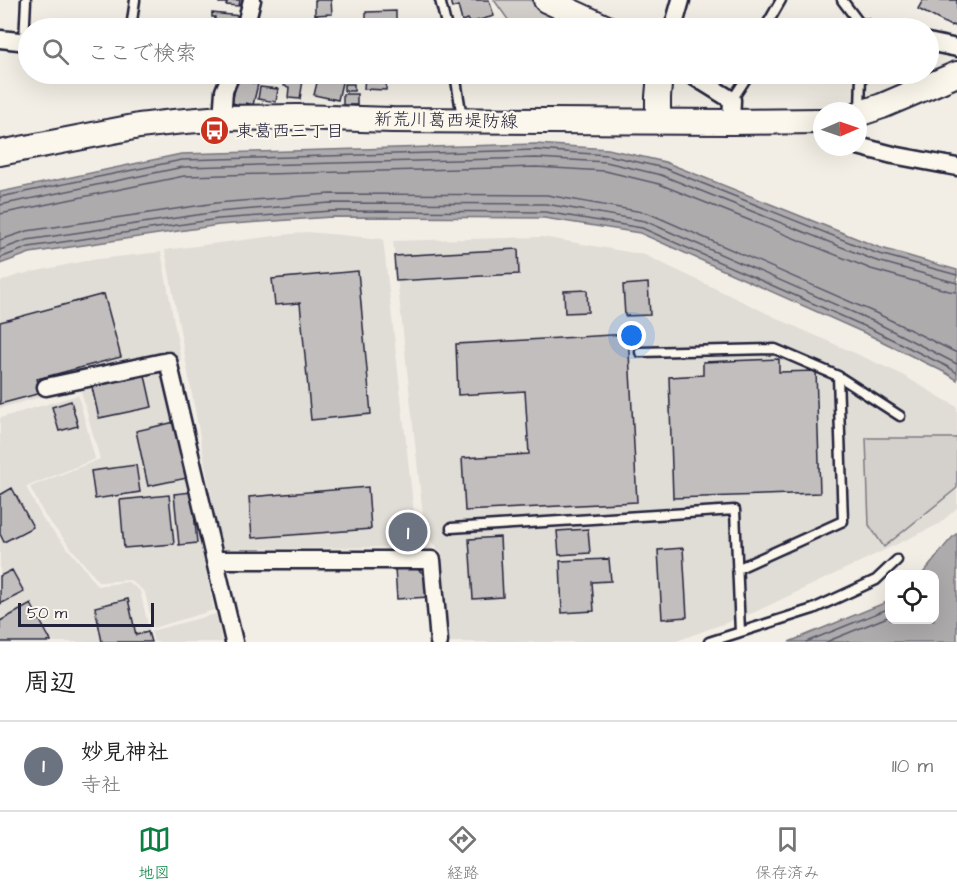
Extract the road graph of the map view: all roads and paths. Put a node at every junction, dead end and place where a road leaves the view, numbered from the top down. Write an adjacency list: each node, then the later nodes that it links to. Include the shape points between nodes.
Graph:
1 (26, 0): 9 (lane)
2 (135, 0): 10 (lane)
3 (252, 0): 11 (street)
4 (440, 0): 12 (lane)
5 (546, 0): 13 (main road)
6 (681, 0): 14 (street)
7 (781, 0): 15 (lane)
8 (842, 0): 16 (lane)
9 (26, 18)
10 (132, 18)
11 (248, 18)
12 (444, 18)
13 (585, 18)
14 (676, 18)
15 (771, 18)
16 (856, 18)
17 (0, 39): 18 (street)
18 (18, 41)
19 (939, 44): 20 (street)
20 (957, 48)
21 (957, 74): 22 (main road)
22 (939, 82)
23 (226, 84): 33 (street)
24 (456, 84): 34 (lane)
25 (659, 84): 35 (main road)
26 (701, 84): 31 (street)
27 (744, 84): 31 (lane)
28 (860, 84): 30 (lane)
29 (934, 84): 32 (main road)
30 (860, 102)
31 (731, 111): 35 (main road, 新荒川葛西堤防線); 36 (main road, 新荒川葛西堤防線)
32 (867, 111)
33 (222, 118): 34 (main road, 新荒川葛西堤防線); 38 (main road, 新荒川葛西堤防線, via 139,126)
34 (462, 121): 35 (main road, 新荒川葛西堤防線)
35 (658, 122)
36 (813, 124)
37 (867, 148): 39 (street)
38 (0, 153)
39 (957, 167)
40 (639, 352): 41 (lane, via 775,349)
41 (837, 376): 43 (lane); 47 (lane, via 843,521)
42 (46, 387): 45 (street, via 168,361)
43 (900, 416)
44 (451, 528): 47 (lane, via 735,510)
45 (215, 560): 49 (street); 50 (street, via 432,560)
46 (897, 560): 48 (lane, via 876,580 813,609)
47 (738, 569): 48 (lane)
48 (740, 632): 51 (lane)
49 (234, 642)
50 (439, 642)
51 (709, 642)

